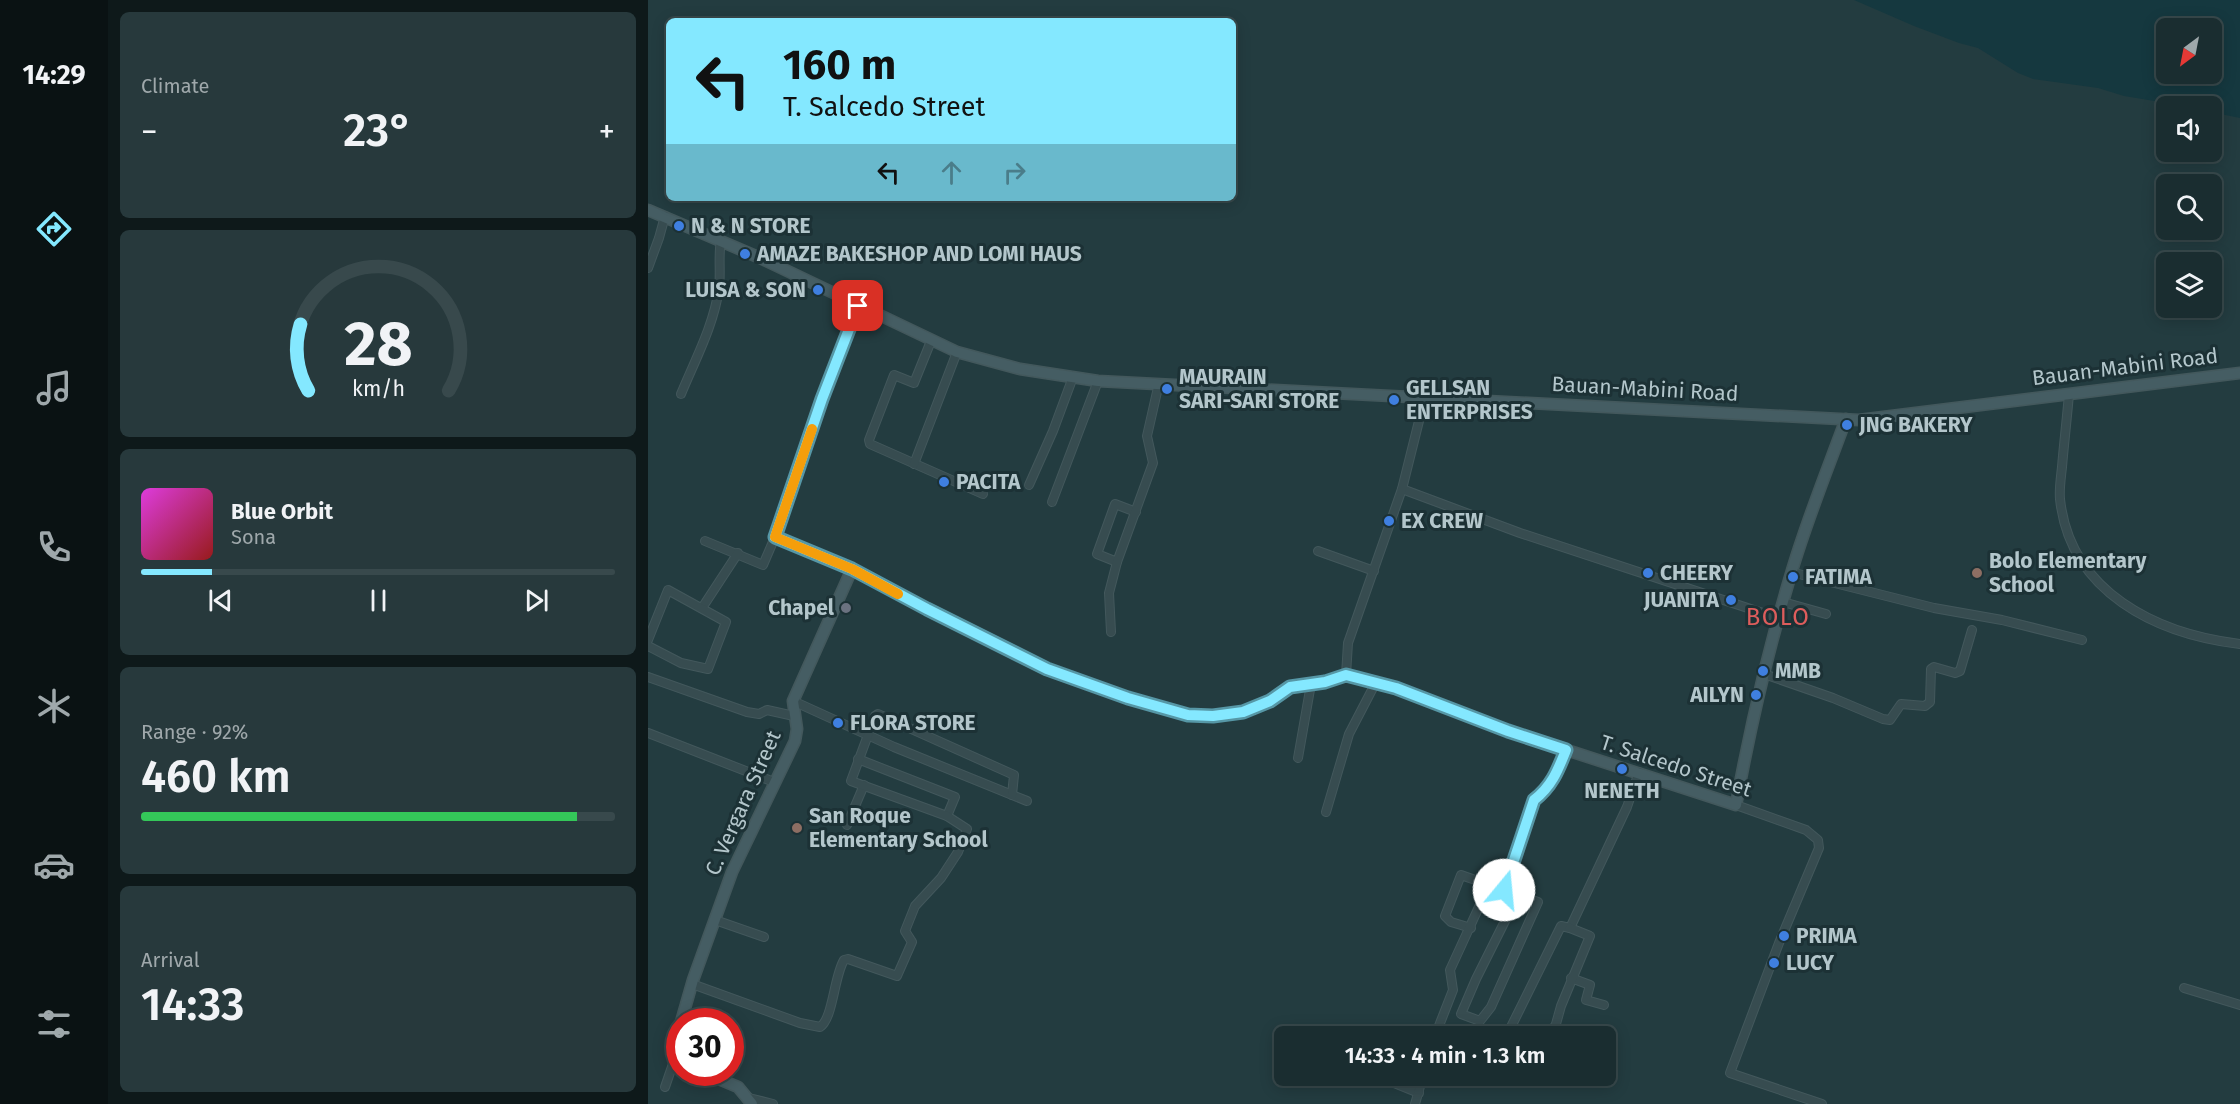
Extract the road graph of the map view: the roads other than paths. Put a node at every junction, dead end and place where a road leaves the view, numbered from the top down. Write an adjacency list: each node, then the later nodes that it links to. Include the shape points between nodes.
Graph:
1 (648, 210): 2 (street, Bauan-Mabini Road)
2 (665, 216): 3 (street, Bauan-Mabini Road); 4 (street)
3 (721, 240): 5 (street, Bauan-Mabini Road); 12 (street, via 719,286 711,322)
4 (648, 268)
5 (858, 306): 6 (street, Bauan-Mabini Road); 22 (street)
6 (931, 341): 7 (street, Bauan-Mabini Road); 16 (street, via 914,383 894,375 869,440 873,446)
7 (957, 352): 9 (street, Bauan-Mabini Road, via 1020,369); 16 (street)
8 (2240, 373): 13 (street, Bauan-Mabini Road)
9 (1073, 377): 10 (street, Bauan-Mabini Road); 17 (street)
10 (1098, 381): 11 (street, Bauan-Mabini Road); 20 (street)
11 (1159, 383): 14 (street, Bauan-Mabini Road); 21 (street, via 1147,436 1153,464)
12 (681, 394)
13 (2069, 394): 15 (street, Bauan-Mabini Road); 38 (street, via 2059,496 2075,552 2092,578 2138,614 2189,634)
14 (1425, 397): 15 (street, Bauan-Mabini Road); 18 (street)
15 (1845, 419): 29 (street)
16 (914, 464): 19 (street)
17 (1029, 485)
18 (1402, 489): 28 (street); 33 (street, via 1520,533)
19 (983, 494)
20 (1052, 501)
21 (1136, 512): 26 (street); 26 (street, via 1115,504 1097,554)
22 (775, 537): 25 (street, via 763,565); 27 (street)
23 (705, 541): 25 (street)
24 (1318, 552): 28 (street)
25 (738, 553): 31 (street)
26 (1117, 562): 35 (street, via 1109,593)
27 (852, 569): 43 (street, via 1047,669 1188,715 1243,712 1290,687); 45 (street, C. Vergara Street)
28 (1374, 572): 41 (street, via 1348,643)
29 (1791, 572): 30 (street); 37 (street)
30 (1783, 602): 32 (street); 33 (street)
31 (702, 608): 36 (street, via 668,590); 39 (street, via 726,622 708,669 681,663)
32 (1826, 614)
33 (1778, 618): 40 (street)
34 (1972, 630): 40 (street, via 1960,671 1931,669 1930,702 1925,706 1901,705 1890,720)
35 (1111, 633)
36 (648, 640)
37 (2082, 640)
38 (2240, 644)
39 (648, 646)
40 (1764, 674): 57 (street)
41 (1346, 675): 43 (street); 44 (street, T. Salcedo Street)
42 (648, 677): 46 (street, via 747,712 759,714 767,710)
43 (1311, 684): 50 (street)
44 (1375, 684): 49 (street, T. Salcedo Street, via 1396,688); 58 (street, via 1349,734)
45 (793, 701): 46 (street, C. Vergara Street); 48 (street)
46 (794, 716): 53 (street, C. Vergara Street, via 795,741)
47 (648, 733): 53 (street)
48 (869, 735): 51 (street); 55 (street); 55 (street, via 878,714 1014,776)
49 (1566, 750): 52 (street, T. Salcedo Street); 62 (street, via 1556,776 1534,800)
50 (1298, 758)
51 (858, 759): 54 (street, via 851,781); 59 (street, via 955,797)
52 (1639, 772): 57 (street, T. Salcedo Street); 66 (street, via 1627,807)
53 (774, 782): 64 (street, C. Vergara Street, via 732,872)
54 (864, 785): 59 (street); 60 (street)
55 (1012, 795): 56 (street)
56 (1027, 801)
57 (1736, 805): 84 (street, T. Salcedo Street, via 1806,830 1818,840 1819,848 1730,1073)
58 (1326, 812)
59 (947, 816): 69 (street, via 967,829 941,878 915,906 905,931 912,942 897,976 844,960 824,1025 800,1023)
60 (847, 825)
61 (1489, 885): 62 (street); 65 (street); 65 (street, via 1461,875 1445,916)
62 (1504, 890): 63 (street)
63 (1518, 895): 63 (street, via 1476,979 1462,1016 1480,1022 1491,1008 1538,902)
64 (715, 920): 67 (street); 69 (street, C. Vergara Street)
65 (1471, 928): 74 (street, via 1450,970 1453,990)
66 (1570, 928): 68 (street, via 1590,936); 75 (street, via 1561,926)
67 (764, 937)
68 (1571, 978): 71 (street, via 1590,985 1586,1000); 76 (street)
69 (692, 984): 73 (street, C. Vergara Street)
70 (2184, 988): 72 (street)
71 (1604, 1005)
72 (2240, 1005)
73 (685, 1008)
74 (1439, 1026)
75 (1511, 1026)
76 (1555, 1026)
77 (736, 1086): 81 (street)
78 (1402, 1086): 80 (street)
79 (1421, 1086): 80 (street)
80 (1419, 1093): 83 (street)
81 (751, 1101): 82 (street)
82 (773, 1104)
83 (1415, 1104)
84 (1822, 1104)

